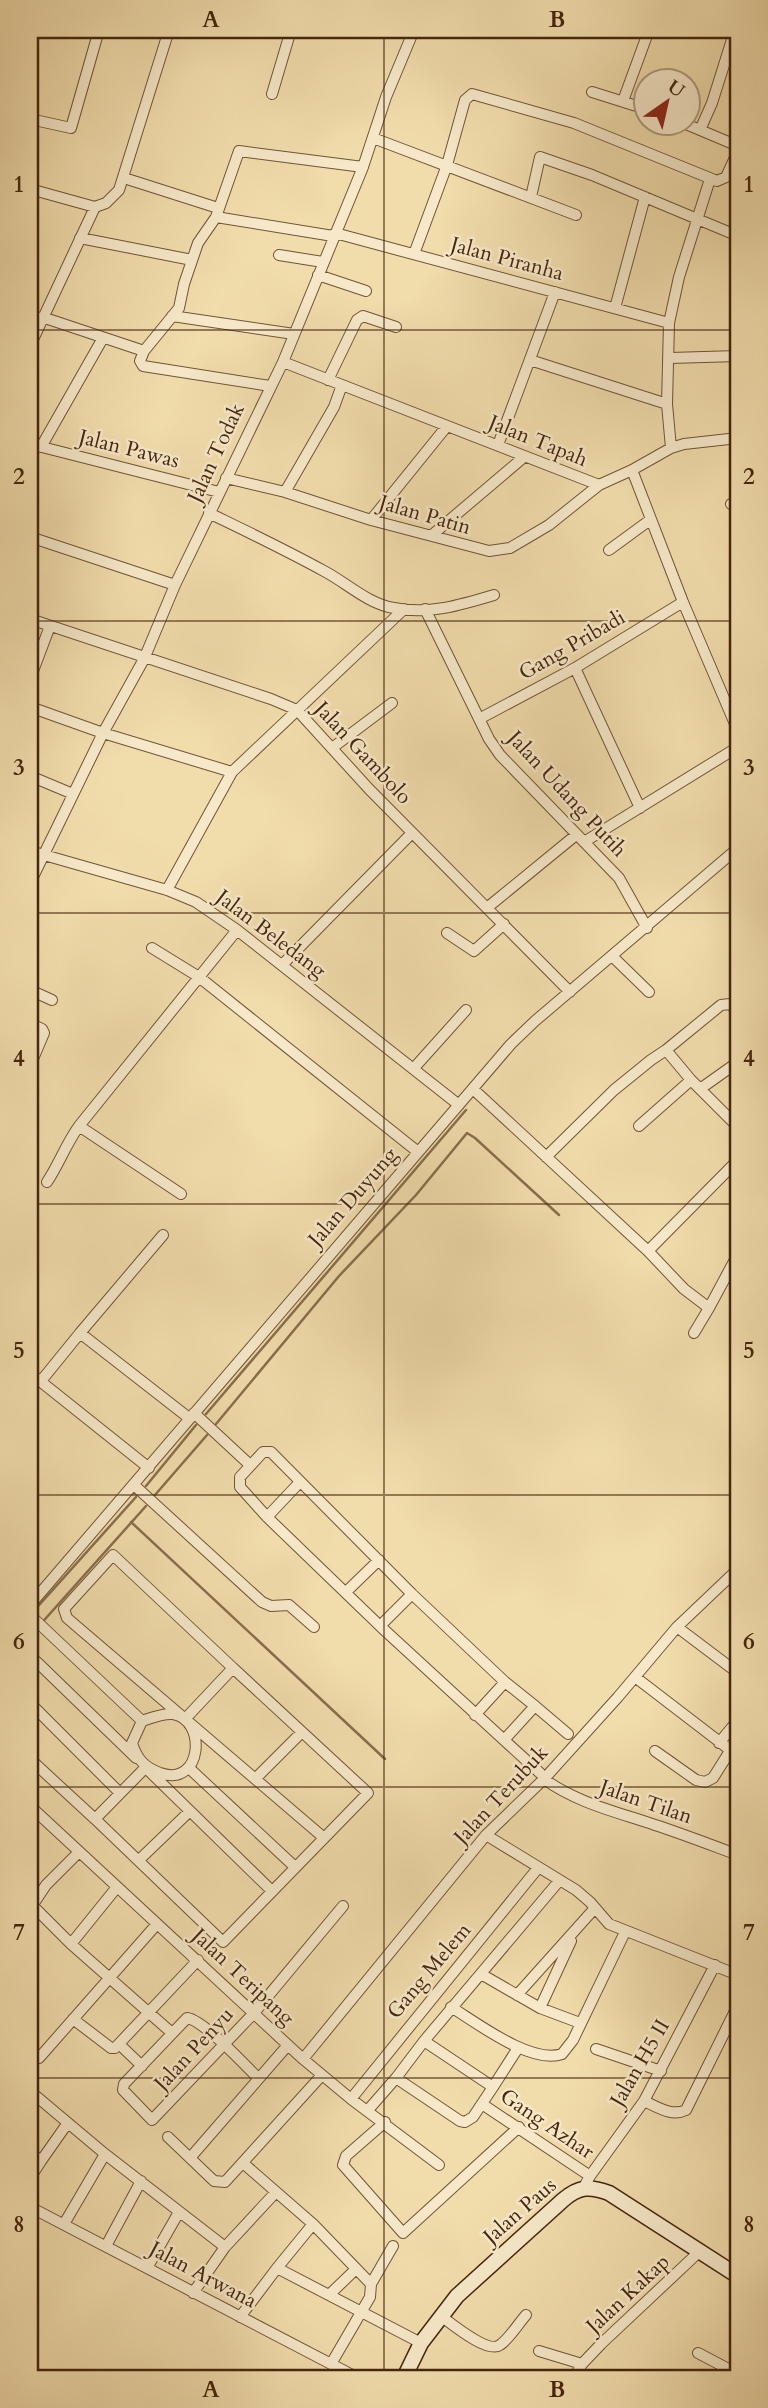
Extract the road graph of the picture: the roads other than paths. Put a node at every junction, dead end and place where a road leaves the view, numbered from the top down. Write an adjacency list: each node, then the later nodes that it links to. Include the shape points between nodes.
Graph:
1 (34, 30): 8 (street)
2 (99, 30): 13 (street, via 71,127)
3 (169, 30): 20 (street)
4 (291, 30): 10 (street)
5 (414, 30): 16 (street, Jalan Todak)
6 (649, 30): 11 (street)
7 (735, 30): 14 (street)
8 (30, 44)
9 (592, 92): 11 (street)
10 (272, 94)
11 (624, 101): 12 (street)
12 (632, 104)
13 (30, 119)
14 (702, 126)
15 (702, 131): 17 (street)
16 (373, 138): 18 (street); 19 (street, Jalan Todak)
17 (738, 148): 21 (street, via 726,177)
18 (447, 165): 21 (street, via 465,100 478,94 574,123); 23 (street); 32 (street)
19 (363, 167): 26 (street, via 239,151); 29 (street, Jalan Todak)
20 (124, 178): 25 (street, via 112,199); 26 (street, Jalan Piranha)
21 (710, 179): 28 (street)
22 (30, 189): 25 (street)
23 (531, 197): 24 (street, via 540,157); 27 (street)
24 (645, 197): 28 (street); 39 (street)
25 (96, 207): 31 (street)
26 (217, 213): 29 (street, Jalan Piranha); 34 (street)
27 (576, 215)
28 (698, 220): 30 (street); 42 (street)
29 (334, 235): 32 (street, Jalan Piranha); 35 (street, Jalan Todak)
30 (738, 236)
31 (80, 238): 34 (street); 41 (street)
32 (414, 254): 38 (street, Jalan Piranha)
33 (279, 256): 35 (street)
34 (192, 260): 40 (street, via 179,307)
35 (323, 262): 36 (street, Jalan Todak)
36 (318, 275): 37 (street); 44 (street, Jalan Todak)
37 (366, 291)
38 (555, 292): 39 (street, Jalan Piranha); 50 (street)
39 (615, 308): 42 (street, Jalan Piranha)
40 (172, 316): 44 (street); 47 (street)
41 (42, 317): 45 (street); 46 (street)
42 (669, 323): 49 (street)
43 (396, 327): 52 (street, via 363,316 357,320)
44 (294, 334): 51 (street, Jalan Todak)
45 (103, 338): 47 (street); 60 (street)
46 (30, 346)
47 (145, 351): 54 (street, via 140,361 143,366)
48 (738, 356): 49 (street)
49 (670, 358): 55 (street)
50 (530, 360): 55 (street); 59 (street)
51 (283, 362): 52 (street, Jalan Tapah); 54 (street, Jalan Todak)
52 (328, 380): 53 (street, Jalan Tapah)
53 (342, 385): 56 (street, Jalan Tapah); 67 (street)
54 (270, 386): 64 (street, Jalan Todak)
55 (667, 404): 61 (street)
56 (447, 426): 59 (street, Jalan Tapah); 69 (street)
57 (738, 438): 61 (street, Jalan Tapah)
58 (30, 444): 60 (street, Jalan Pawas)
59 (498, 445): 62 (street, Jalan Tapah)
60 (41, 447): 66 (street, Jalan Pawas)
61 (671, 448): 63 (street, Jalan Tapah)
62 (524, 457): 65 (street, Jalan Tapah); 71 (street)
63 (632, 470): 65 (street, Jalan Tapah); 70 (street)
64 (226, 478): 66 (street, Jalan Todak); 67 (street, Jalan Patin)
65 (599, 485): 71 (street, Jalan Patin, via 549,524 500,551)
66 (219, 492): 68 (street, Jalan Todak)
67 (285, 492): 69 (street, Jalan Patin)
68 (209, 513): 74 (street, Jalan Todak); 78 (street, via 323,570 378,604)
69 (371, 520): 71 (street, Jalan Patin)
70 (650, 520): 73 (street); 76 (street)
71 (432, 535)
72 (30, 537): 74 (street)
73 (609, 550)
74 (175, 585): 81 (street, Jalan Todak)
75 (494, 595): 77 (street, via 453,607)
76 (683, 601): 82 (street, Gang Pribadi); 88 (street)
77 (425, 609): 78 (street); 87 (street, Jalan Udang Putih)
78 (404, 610): 86 (street)
79 (30, 619): 80 (street, Jalan Gambolo)
80 (50, 626): 81 (street, Jalan Gambolo); 83 (street)
81 (144, 659): 86 (street, Jalan Gambolo); 89 (street, Jalan Todak)
82 (575, 667): 87 (street, Gang Pribadi); 95 (street)
83 (30, 679)
84 (392, 703): 91 (street)
85 (30, 707): 89 (street)
86 (296, 710): 91 (street, Jalan Gambolo); 92 (street)
87 (479, 719): 97 (street, Jalan Udang Putih, via 500,755)
88 (738, 731)
89 (103, 733): 92 (street); 94 (street, Jalan Todak)
90 (738, 747): 95 (street)
91 (332, 748): 96 (street, Jalan Gambolo)
92 (232, 772): 102 (street)
93 (30, 776): 94 (street)
94 (74, 794): 100 (street, Jalan Todak)
95 (640, 808): 97 (street)
96 (412, 833): 103 (street, Jalan Gambolo); 110 (street)
97 (580, 838): 103 (street); 105 (street, Jalan Udang Putih, via 618,878)
98 (738, 848): 105 (street, Jalan Duyung)
99 (30, 851): 100 (street, Jalan Beledang)
100 (44, 855): 101 (street, Jalan Todak); 102 (street, Jalan Beledang)
101 (30, 883)
102 (167, 890): 106 (street, Jalan Beledang, via 196,902)
103 (488, 907): 104 (street, Jalan Gambolo)
104 (504, 924): 107 (street, via 474,951); 113 (street, Jalan Gambolo)
105 (647, 928): 109 (street, Jalan Duyung)
106 (237, 930): 110 (street, Jalan Beledang); 111 (street)
107 (447, 933)
108 (152, 948): 111 (street)
109 (612, 956): 113 (street, Jalan Duyung); 114 (street)
110 (282, 965): 122 (street, Jalan Beledang)
111 (199, 977): 127 (street); 130 (street)
112 (30, 990): 115 (street)
113 (570, 992): 125 (street, Jalan Duyung, via 535,1021)
114 (649, 992)
115 (52, 1000)
116 (466, 1010): 122 (street)
117 (738, 1012): 119 (street, via 730,1004 721,1005)
118 (30, 1023): 121 (street, via 44,1033)
119 (666, 1050): 123 (street); 131 (street, via 614,1090)
120 (738, 1062): 124 (street)
121 (30, 1066)
122 (414, 1068): 126 (street, Jalan Beledang)
123 (691, 1080): 124 (street); 128 (street)
124 (700, 1088): 129 (street)
125 (473, 1089): 126 (street, Jalan Duyung); 131 (street)
126 (459, 1105): 130 (street, Jalan Duyung)
127 (79, 1126): 133 (street); 134 (street)
128 (639, 1126)
129 (738, 1127)
130 (418, 1152): 143 (street, Jalan Duyung)
131 (546, 1157): 136 (street)
132 (738, 1160): 136 (street)
133 (47, 1182)
134 (181, 1194)
135 (163, 1235): 139 (street)
136 (648, 1251): 138 (street)
137 (738, 1254): 138 (street)
138 (709, 1308): 140 (street)
139 (79, 1333): 142 (street); 143 (street)
140 (694, 1333)
141 (30, 1373): 142 (street)
142 (41, 1381): 145 (street)
143 (191, 1416): 144 (street); 145 (street, Jalan Duyung)
144 (250, 1465): 146 (street, via 269,1451); 148 (street, Jalan Tilan, via 239,1484)
145 (149, 1468): 147 (street, Jalan Duyung)
146 (300, 1482): 148 (street); 149 (street)
147 (134, 1485): 153 (street, Jalan Duyung); 156 (street, via 262,1602 289,1605)
148 (267, 1517): 151 (street, Jalan Tilan)
149 (379, 1560): 151 (street); 152 (street)
150 (738, 1569): 157 (street, Jalan Terubuk)
151 (346, 1592): 155 (street, Jalan Tilan)
152 (412, 1594): 155 (street); 162 (street)
153 (30, 1605)
154 (36, 1620): 168 (street)
155 (380, 1626): 165 (street, Jalan Tilan)
156 (314, 1627)
157 (677, 1627): 160 (street); 161 (street, Jalan Terubuk)
158 (30, 1658): 176 (street)
159 (233, 1668): 166 (street); 166 (street, via 113,1555 64,1609 67,1618); 169 (street)
160 (738, 1673)
161 (635, 1677): 172 (street); 178 (street, Jalan Terubuk)
162 (505, 1682): 164 (street); 165 (street)
163 (30, 1703): 180 (street)
164 (535, 1706): 170 (street); 171 (street)
165 (475, 1715): 171 (street, Jalan Tilan)
166 (185, 1719): 168 (street, via 174,1714); 177 (street, via 197,1750); 179 (street)
167 (738, 1720): 172 (street)
168 (142, 1721): 176 (street, via 132,1743)
169 (302, 1732): 179 (street); 185 (street, via 368,1793)
170 (568, 1734)
171 (504, 1740): 178 (street, Jalan Tilan)
172 (719, 1743): 174 (street)
173 (655, 1751): 174 (street, via 701,1782 713,1778)
174 (734, 1754)
175 (30, 1759): 183 (street)
176 (145, 1768): 177 (street, via 166,1775); 180 (street); 181 (street)
177 (189, 1768): 189 (street)
178 (542, 1776): 184 (street, Jalan Terubuk); 187 (street, Jalan Tilan, via 583,1801)
179 (255, 1779): 185 (street)
180 (120, 1793): 183 (street)
181 (190, 1811): 188 (street); 193 (street)
182 (32, 1812): 186 (street, Jalan Teripang)
183 (95, 1819): 188 (street)
184 (486, 1835): 190 (street); 222 (street, Jalan Terubuk)
185 (323, 1837): 189 (street)
186 (79, 1852): 192 (street, Jalan Teripang); 194 (street)
187 (738, 1855)
188 (139, 1860): 193 (street, via 223,1941)
189 (295, 1867): 193 (street)
190 (538, 1868): 191 (street); 230 (street, Gang Melem)
191 (559, 1881): 196 (street); 203 (street)
192 (117, 1887): 197 (street, Jalan Teripang); 200 (street)
193 (272, 1891)
194 (31, 1906): 200 (street)
195 (343, 1906): 211 (street, Jalan Penyu)
196 (595, 1908): 198 (street); 199 (street, via 604,1920)
197 (157, 1924): 201 (street, Jalan Teripang); 205 (street)
198 (576, 1931): 206 (street); 209 (street)
199 (625, 1932): 202 (street); 213 (street)
200 (71, 1944): 205 (street)
201 (198, 1961): 210 (street); 211 (street, Jalan Teripang)
202 (715, 1965): 204 (street); 224 (street, Jalan H5 II)
203 (481, 1974): 206 (street); 208 (street)
204 (738, 1975)
205 (109, 1978): 210 (street); 212 (street)
206 (517, 1996): 209 (street)
207 (738, 2005): 231 (street, via 686,2110 673,2112)
208 (451, 2007): 215 (street); 219 (street)
209 (541, 2008): 213 (street)
210 (149, 2013): 214 (street); 216 (street)
211 (254, 2013): 217 (street, Jalan Penyu); 218 (street, Jalan Teripang)
212 (73, 2020): 216 (street, via 111,2049); 221 (street)
213 (580, 2023): 219 (street, via 562,2054 548,2056)
214 (172, 2033): 217 (street, via 190,2018); 223 (street)
215 (424, 2041): 227 (street); 228 (street)
216 (119, 2045): 223 (street)
217 (224, 2045): 223 (street, Jalan Penyu, via 152,2120 124,2090 124,2084); 225 (street)
218 (288, 2045): 222 (street, Jalan Teripang); 240 (street)
219 (518, 2048): 228 (street)
220 (596, 2049): 224 (street)
221 (39, 2058)
222 (303, 2059): 226 (street, Jalan Teripang)
223 (142, 2066)
224 (661, 2071): 231 (street, Jalan H5 II)
225 (256, 2075)
226 (322, 2075): 230 (street, Jalan Teripang); 242 (street)
227 (396, 2077): 232 (street, via 460,2121 471,2119); 233 (street)
228 (493, 2087): 232 (street)
229 (30, 2091): 235 (street)
230 (351, 2099): 233 (street, Jalan Teripang)
231 (644, 2101): 246 (street, Jalan H5 II)
232 (482, 2104): 236 (street, Gang Azhar)
233 (369, 2110): 234 (street, Jalan Teripang)
234 (385, 2122): 236 (street, via 346,2156 343,2166 403,2233); 243 (street, Jalan Teripang)
235 (67, 2124): 239 (street); 241 (street)
236 (519, 2127): 246 (street, Gang Azhar)
237 (168, 2137): 240 (street)
238 (30, 2152): 241 (street)
239 (105, 2154): 245 (street); 250 (street)
240 (190, 2158): 242 (street, via 221,2183)
241 (41, 2161): 244 (street)
242 (243, 2163): 247 (street)
243 (439, 2165)
244 (30, 2178)
245 (141, 2181): 249 (street); 252 (street)
246 (587, 2182): 255 (main road, Jalan Paus); 265 (main road, Jalan Paus, via 486,2268)
247 (276, 2192): 251 (street); 254 (street)
248 (30, 2207): 250 (street, Jalan Arwana)
249 (179, 2212): 254 (street); 256 (street)
250 (64, 2224): 252 (street, Jalan Arwana)
251 (313, 2224): 257 (street); 258 (street)
252 (106, 2246): 256 (street, Jalan Arwana)
253 (393, 2246): 260 (street)
254 (225, 2247): 261 (street)
255 (700, 2251): 259 (main road, Jalan Paus); 271 (street, Jalan Kakap)
256 (147, 2268): 261 (street, Jalan Arwana)
257 (276, 2268): 262 (street); 266 (street)
258 (356, 2269): 260 (street); 262 (street)
259 (738, 2276)
260 (371, 2284): 263 (street, via 370,2297)
261 (193, 2293): 266 (street, Jalan Arwana)
262 (329, 2295): 263 (street)
263 (360, 2311): 267 (street); 270 (street)
264 (526, 2315): 265 (street, via 494,2348)
265 (441, 2316): 267 (main road, Jalan Paus)
266 (240, 2317): 270 (street, Jalan Arwana)
267 (421, 2343): 274 (main road, Jalan Paus)
268 (539, 2351): 271 (street)
269 (698, 2353): 272 (street)
270 (331, 2364): 273 (street, Jalan Arwana)
271 (582, 2364): 275 (street, Jalan Kakap)
272 (738, 2374)
273 (358, 2378)
274 (404, 2378)
275 (574, 2378)

